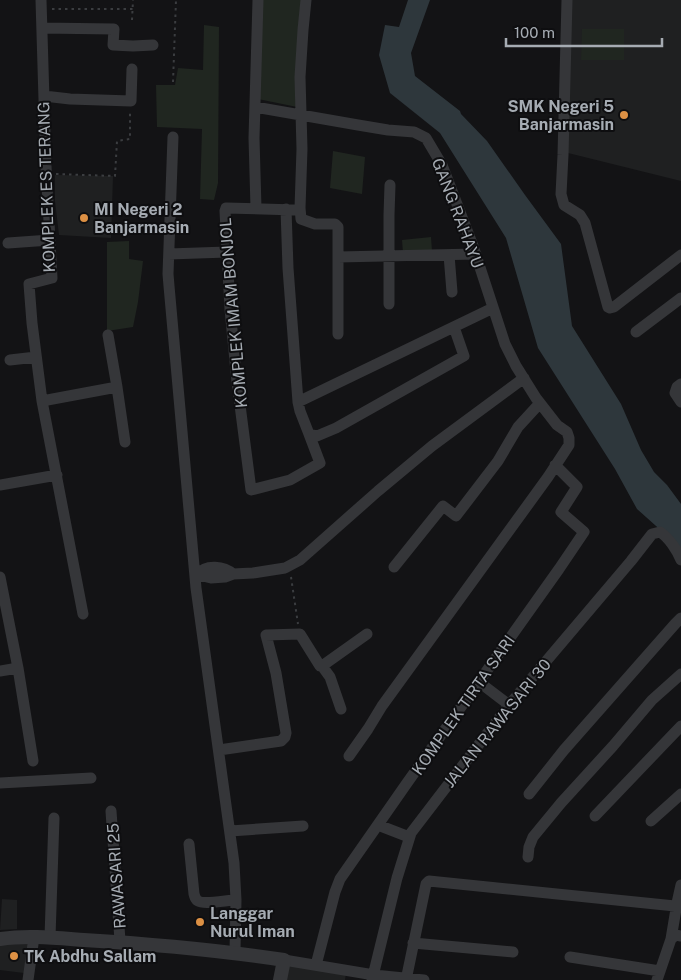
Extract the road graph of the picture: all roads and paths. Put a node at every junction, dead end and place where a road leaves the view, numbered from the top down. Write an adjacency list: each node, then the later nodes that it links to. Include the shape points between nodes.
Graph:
1 (133, 0): 7 (path)
2 (176, 0): 12 (path)
3 (258, 0): 15 (street, KOMPLEK IMAM BONJOL)
4 (306, 0): 16 (street, via 300,77)
5 (567, 0): 29 (street, via 561,194 564,205 580,215 585,223 608,307 614,308)
6 (41, 4): 7 (path); 9 (street, KOMPLEK ES TERANG)
7 (133, 9): 8 (path)
8 (132, 20)
9 (42, 28): 10 (street, via 114,29 113,45); 13 (street, KOMPLEK ES TERANG)
10 (153, 45)
11 (132, 69): 14 (street)
12 (173, 82)
13 (44, 96): 14 (street); 18 (street, KOMPLEK ES TERANG)
14 (131, 101): 18 (path, via 130,139 117,141 115,176)
15 (255, 107): 16 (street, GANG RAHAYU); 20 (street, KOMPLEK IMAM BONJOL)
16 (302, 115): 21 (street); 27 (street, GANG RAHAYU, via 414,132 426,138 442,165)
17 (173, 137): 26 (street)
18 (46, 174): 23 (street, KOMPLEK ES TERANG)
19 (390, 184): 30 (street)
20 (256, 208): 22 (street); 25 (street, KOMPLEK IMAM BONJOL, via 225,209)
21 (300, 208): 22 (street); 31 (street, via 301,219 315,224 337,224)
22 (286, 209): 46 (street)
23 (50, 240): 24 (street); 40 (street, KOMPLEK ES TERANG, via 52,278 29,284)
24 (8, 243)
25 (227, 252): 26 (street); 49 (street, KOMPLEK IMAM BONJOL, via 237,382 251,490 290,480 320,463)
26 (169, 254): 57 (street, via 168,286)
27 (476, 254): 28 (street); 35 (street, GANG RAHAYU)
28 (449, 255): 30 (street); 32 (street)
29 (681, 255)
30 (389, 256): 31 (street); 34 (street)
31 (338, 257): 38 (street)
32 (452, 292)
33 (681, 298): 37 (street)
34 (389, 304)
35 (493, 308): 36 (street); 42 (street, GANG RAHAYU, via 505,344)
36 (454, 327): 46 (street); 49 (street, via 464,356 336,428 317,436)
37 (636, 332)
38 (338, 334)
39 (108, 335): 44 (street)
40 (36, 357): 41 (street); 45 (street, KOMPLEK ES TERANG)
41 (10, 360)
42 (524, 378): 48 (street, GANG RAHAYU); 55 (street, via 432,446)
43 (681, 384): 47 (street, via 675,393)
44 (117, 387): 45 (street); 50 (street)
45 (42, 401): 52 (street, KOMPLEK ES TERANG)
46 (298, 402): 49 (street)
47 (681, 402)
48 (540, 403): 51 (street, GANG RAHAYU, via 569,438 569,445); 56 (street, via 518,427 498,461 456,516 443,506)
49 (309, 434)
50 (125, 442)
51 (555, 465): 67 (street, KOMPLEK TIRTA SARI, via 577,487 561,512 584,532); 72 (street)
52 (57, 476): 53 (street); 59 (street, KOMPLEK ES TERANG)
53 (0, 485)
54 (681, 560): 68 (street, JALAN RAWASARI 30, via 663,534 652,534)
55 (289, 566): 57 (street, via 211,578); 61 (path)
56 (394, 567)
57 (196, 574): 71 (street)
58 (0, 578): 64 (street)
59 (83, 614)
60 (681, 618): 76 (street)
61 (300, 634): 63 (street); 71 (street, via 266,635 276,673 286,733 284,739)
62 (367, 634): 63 (street)
63 (322, 666): 69 (street, via 330,677)
64 (18, 668): 65 (street); 73 (street)
65 (0, 670)
66 (681, 674): 87 (street, via 652,700 556,808 531,842)
67 (478, 682): 68 (street); 82 (street, KOMPLEK TIRTA SARI)
68 (508, 705): 85 (street, JALAN RAWASARI 30)
69 (341, 709)
70 (681, 726): 79 (street)
71 (219, 750): 84 (street)
72 (349, 756)
73 (33, 761)
74 (91, 778): 75 (street)
75 (0, 782)
76 (529, 794)
77 (681, 794): 81 (street)
78 (111, 811): 95 (street, RAWASARI 25)
79 (595, 816)
80 (54, 818): 92 (street)
81 (651, 821)
82 (378, 825): 85 (street); 101 (street, KOMPLEK TIRTA SARI, via 338,884)
83 (303, 826): 84 (street)
84 (230, 830): 89 (street)
85 (409, 837): 103 (street, JALAN RAWASARI 30)
86 (189, 844): 89 (street, via 195,898 200,902)
87 (528, 857)
88 (681, 885): 90 (street)
89 (236, 900): 97 (street)
90 (677, 904): 93 (street); 96 (street, via 429,881)
91 (34, 937): 92 (street); 94 (street); 105 (street)
92 (50, 937): 95 (street)
93 (676, 937): 102 (street)
94 (0, 939)
95 (120, 942): 97 (street)
96 (414, 943): 98 (street); 104 (street)
97 (235, 952): 100 (street)
98 (513, 952)
99 (570, 956): 102 (street)
100 (284, 960): 101 (street); 106 (street)
101 (316, 965): 103 (street)
102 (659, 976)
103 (373, 978): 104 (street)
104 (406, 979): 107 (street)
105 (28, 980)
106 (280, 980)
107 (424, 980)

